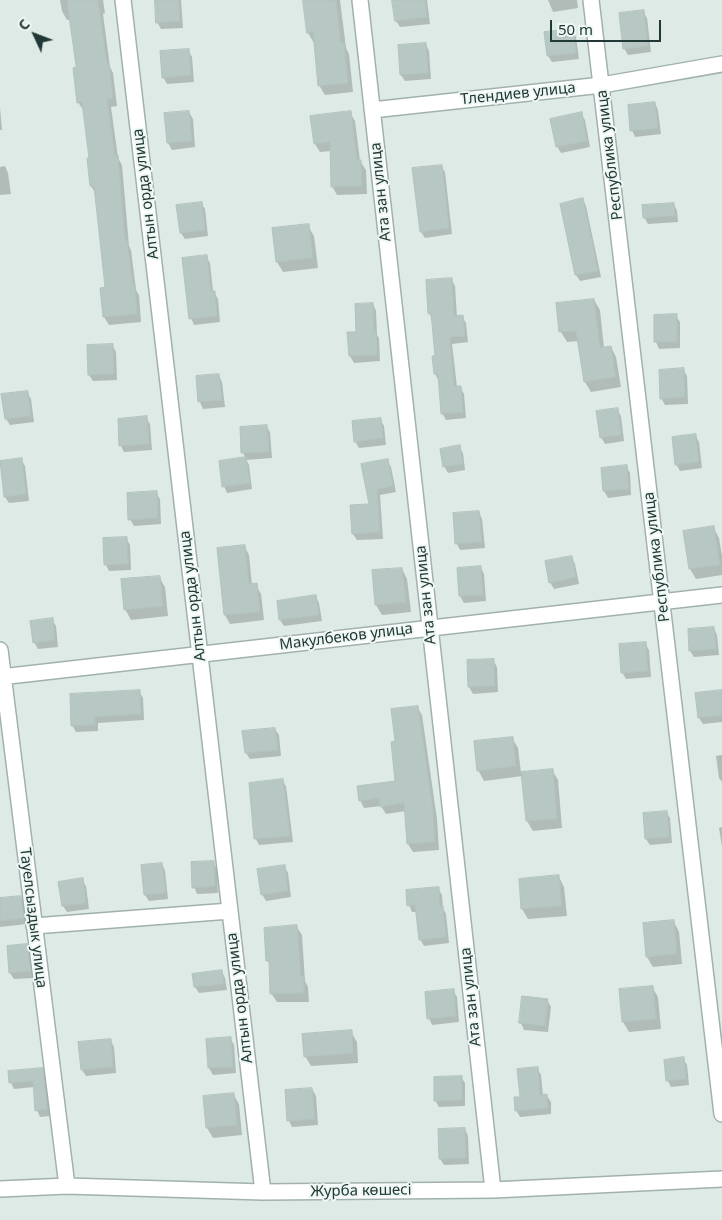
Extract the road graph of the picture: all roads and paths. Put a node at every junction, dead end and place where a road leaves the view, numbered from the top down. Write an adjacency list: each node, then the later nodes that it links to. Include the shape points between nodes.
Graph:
1 (123, 0): 11 (street, Алтын орда улица)
2 (360, 0): 6 (street, Ата зан улица)
3 (591, 0): 5 (street, Республика улица)
4 (722, 64): 5 (street, Тлендиев улица)
5 (602, 85): 6 (street, Тлендиев улица); 8 (street, Республика улица)
6 (372, 110): 9 (street, Ата зан улица)
7 (722, 595): 8 (street, Макулбеков улица)
8 (662, 602): 9 (street, Макулбеков улица); 15 (street, Республика улица)
9 (430, 627): 11 (street, Макулбеков улица); 19 (street, Ата зан улица)
10 (0, 650): 12 (street, Тауелсыздык улица)
11 (200, 654): 12 (street, Макулбеков улица); 13 (street, Алтын орда улица)
12 (2, 677): 14 (street, Тауелсыздык улица)
13 (230, 912): 14 (street); 20 (street, Алтын орда улица)
14 (34, 926): 17 (street, Тауелсыздык улица)
15 (722, 1114)
16 (722, 1179): 19 (street, Журба көшесі)
17 (67, 1186): 18 (street, Журба көшесі); 20 (street, Журба көшесі)
18 (0, 1189)
19 (493, 1190): 20 (street, Журба көшесі)
20 (263, 1192)

